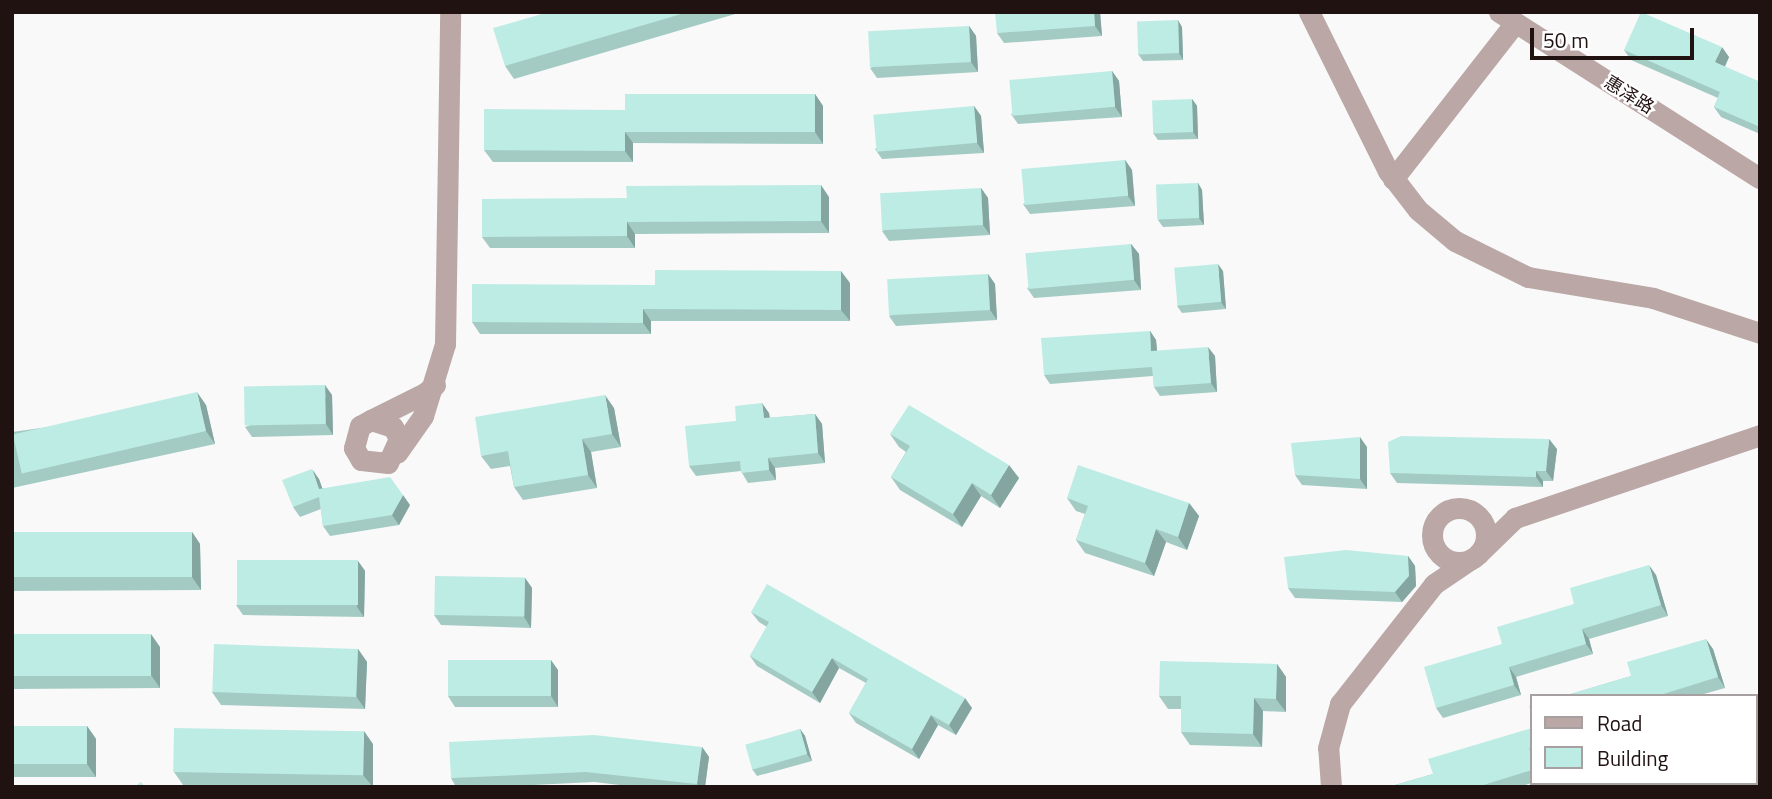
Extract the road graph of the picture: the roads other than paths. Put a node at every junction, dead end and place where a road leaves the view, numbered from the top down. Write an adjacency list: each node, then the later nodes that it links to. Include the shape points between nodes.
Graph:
1 (450, 12): 7 (street, via 445,344)
2 (1309, 12): 5 (street)
3 (1507, 18): 4 (street, 惠泽路); 5 (street)
4 (1760, 178)
5 (1393, 179): 6 (street, via 1436,226 1503,268 1555,284 1653,298)
6 (1760, 334)
7 (435, 385): 8 (street); 10 (street)
8 (371, 420): 10 (street, via 393,427); 10 (street, via 354,436 361,460 388,463)
9 (1760, 435): 12 (street)
10 (397, 453)
11 (1470, 511): 12 (street); 13 (street, via 1449,510 1436,520 1432,536); 14 (street, via 1485,528)
12 (1515, 518): 14 (street)
13 (1438, 552): 14 (street, via 1453,562); 15 (street)
14 (1475, 556): 15 (street)
15 (1434, 584): 16 (street, via 1340,704 1328,748)
16 (1331, 787)

